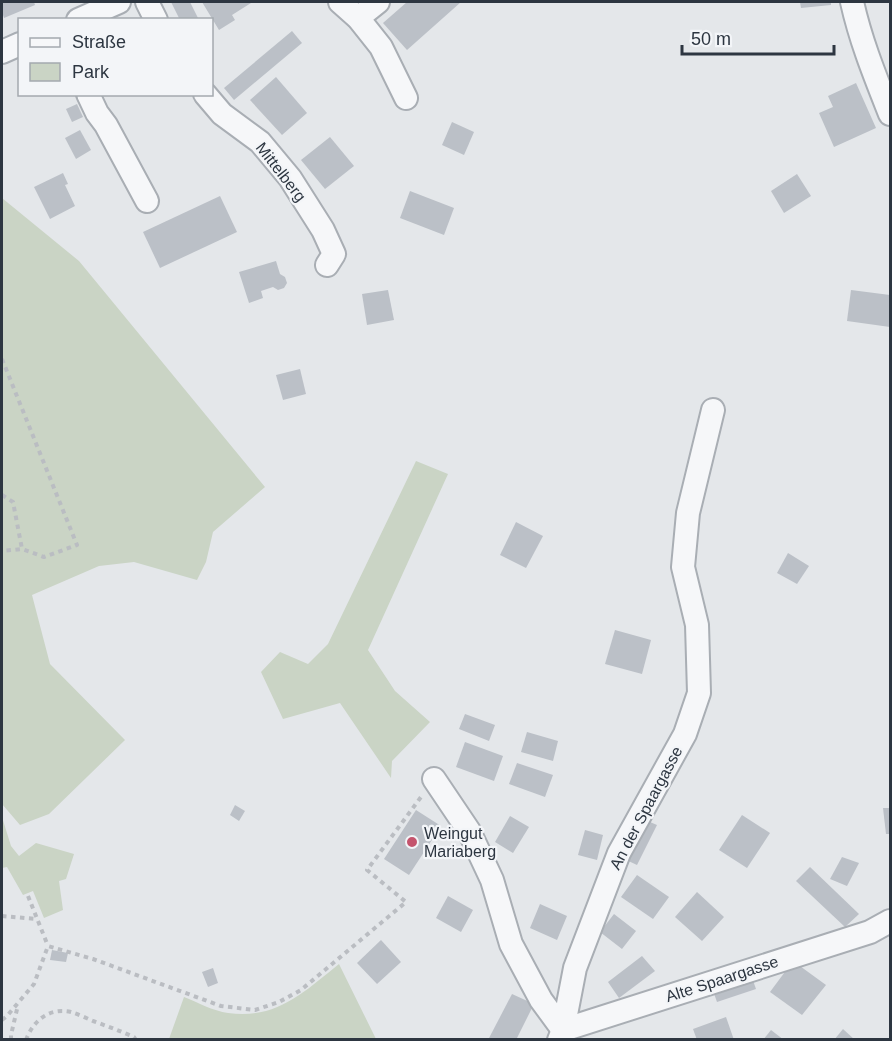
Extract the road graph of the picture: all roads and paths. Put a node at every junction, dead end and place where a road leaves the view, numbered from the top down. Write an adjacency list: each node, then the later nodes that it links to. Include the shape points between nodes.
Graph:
1 (119, 2): 6 (street)
2 (147, 2): 7 (street)
3 (340, 2): 8 (street)
4 (378, 2): 8 (street)
5 (852, 2): 14 (street, via 867,57)
6 (83, 18)
7 (155, 18)
8 (358, 18): 13 (street, via 381,46)
9 (18, 45): 10 (street)
10 (2, 52)
11 (89, 96): 15 (street)
12 (207, 96): 16 (street, Mittelberg, via 222,114 260,142 290,178 334,254)
13 (406, 98)
14 (891, 114)
15 (147, 201)
16 (327, 265)
17 (2, 358): 20 (path, via 77,545 44,557)
18 (713, 410): 30 (street, An der Spaargasse, via 688,513 683,567 697,625 699,693 685,734 619,853 575,968)
19 (2, 495): 20 (path, via 13,502)
20 (22, 549): 21 (path)
21 (2, 551)
22 (434, 779): 27 (path, via 367,870 406,902 301,990 279,1002 255,1010 220,1006); 30 (street, via 469,831 492,880 511,944)
23 (28, 896): 25 (path)
24 (2, 916): 25 (path)
25 (37, 919): 27 (path)
26 (891, 921): 30 (street, Alte Spaargasse, via 870,932)
27 (48, 946): 28 (path, via 34,984)
28 (19, 1002): 29 (path); 31 (path)
29 (2, 1020)
30 (561, 1035)
31 (11, 1040)
32 (26, 1040): 33 (path, via 38,1020 59,1011)
33 (136, 1040)

